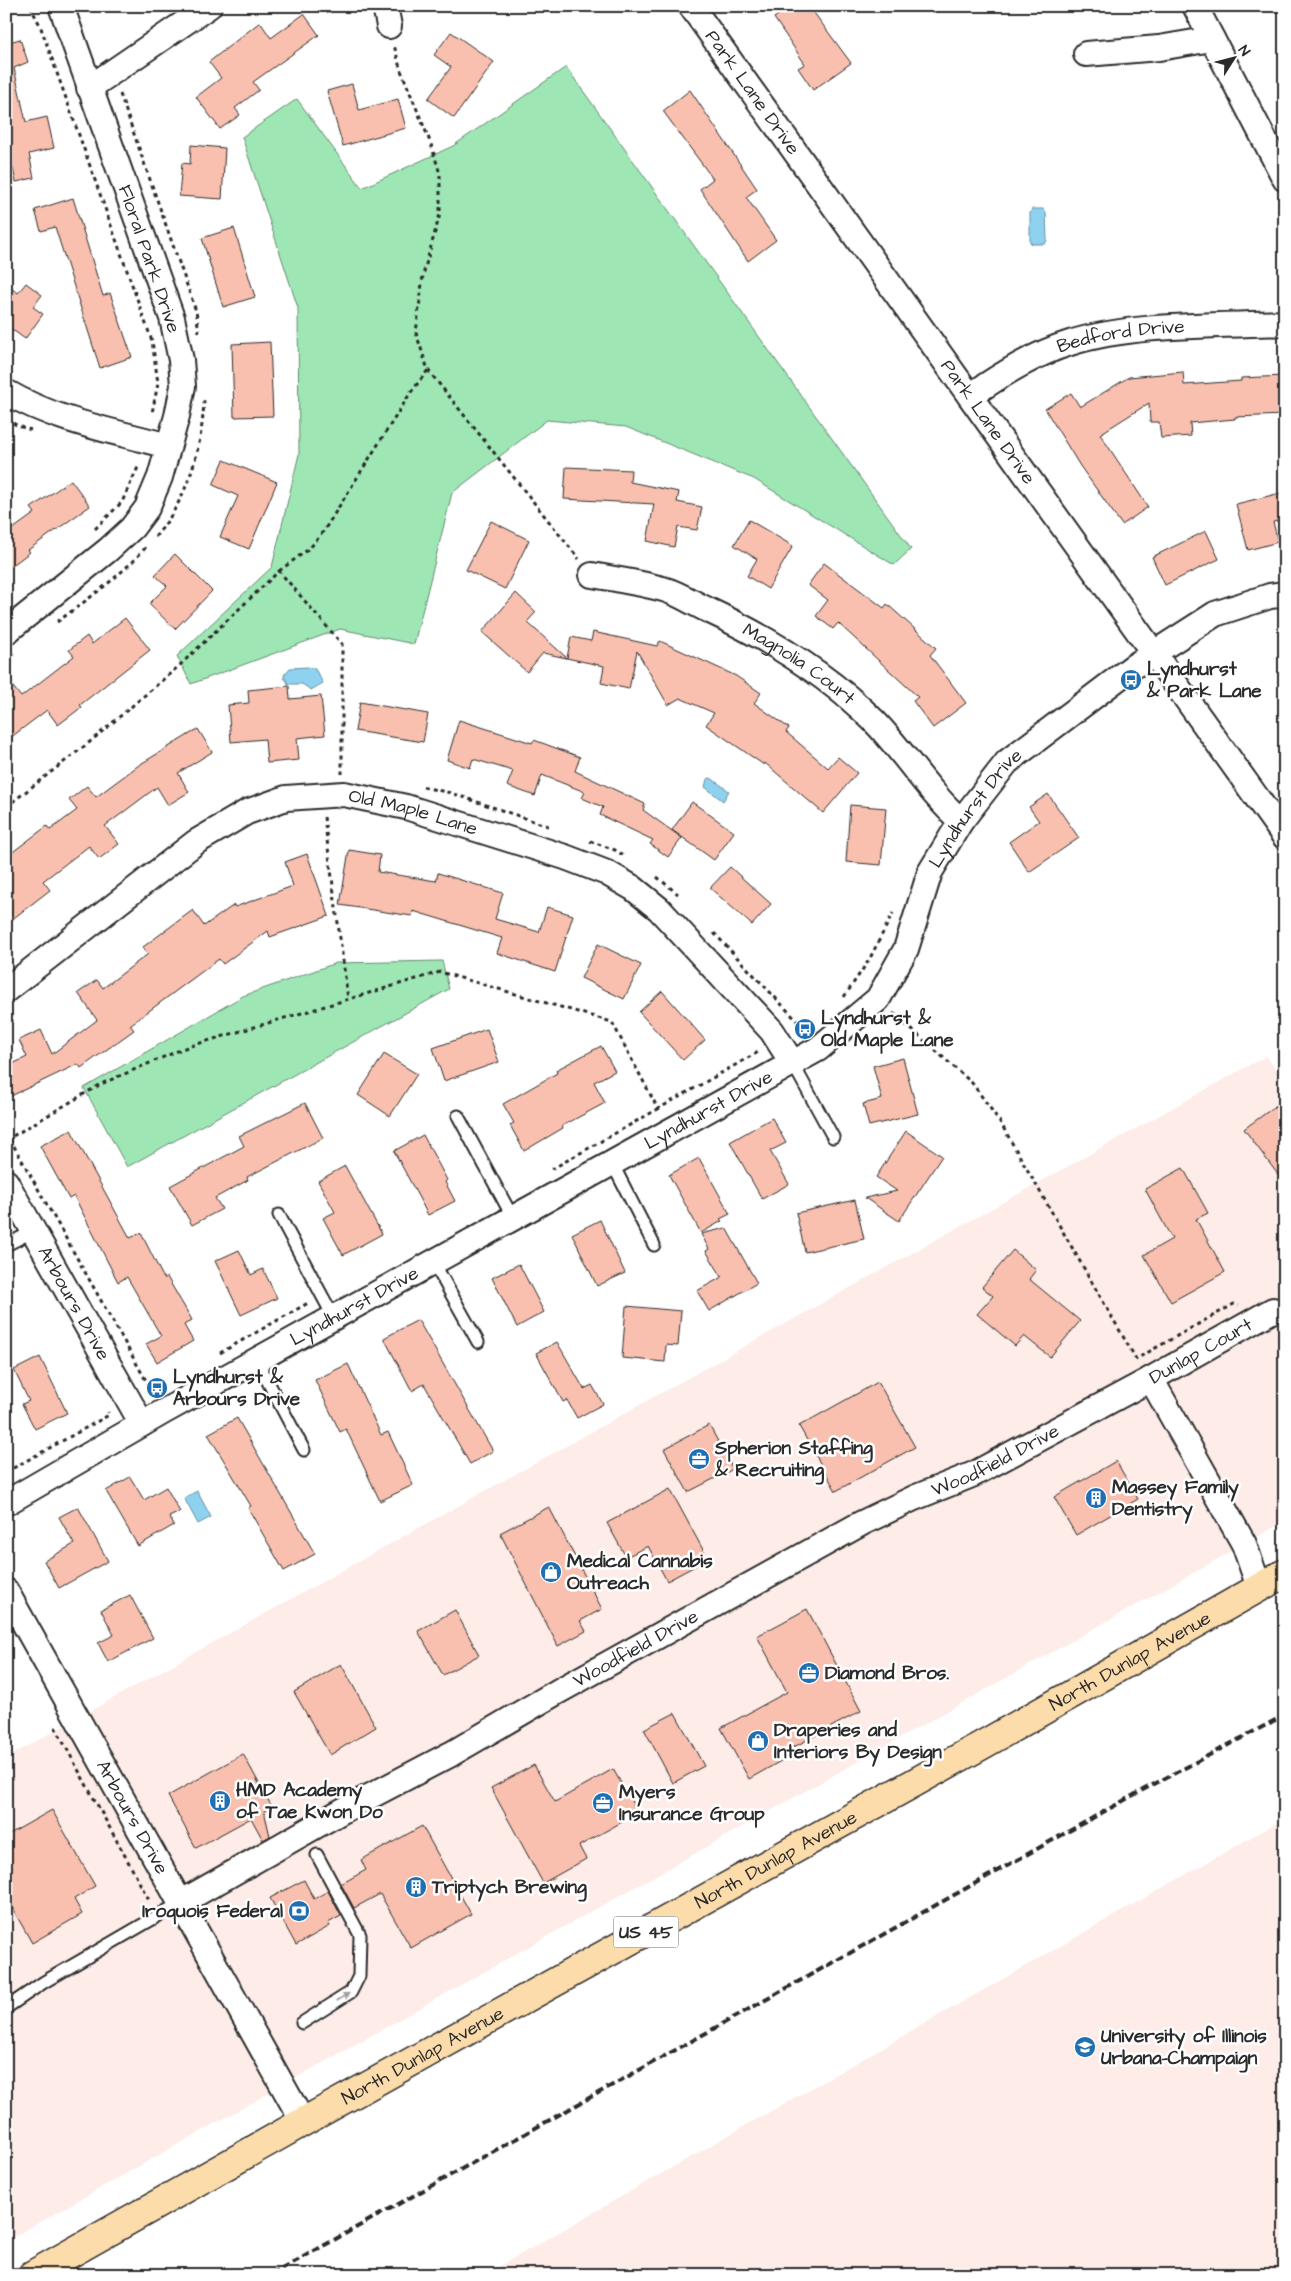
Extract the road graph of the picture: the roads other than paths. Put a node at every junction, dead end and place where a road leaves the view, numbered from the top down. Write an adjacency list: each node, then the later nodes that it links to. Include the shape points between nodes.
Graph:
1 (61, 6): 7 (street, Floral Park Drive)
2 (209, 6): 7 (street)
3 (691, 6): 11 (street, Park Lane Drive)
4 (1195, 6): 5 (street)
5 (1212, 39): 6 (street, via 1159,48); 8 (street)
6 (1086, 54)
7 (89, 88): 12 (street, Floral Park Drive, via 172,318 183,386)
8 (1285, 179)
9 (1285, 323): 11 (street, Bedford Drive, via 1148,329 1099,335 1068,343 1029,360)
10 (6, 392): 12 (street, via 31,407 60,417)
11 (970, 396): 16 (street, Park Lane Drive)
12 (168, 446): 15 (street, Floral Park Drive, via 160,478 147,508 132,528)
13 (592, 575): 17 (street, Magnolia Court, via 665,589 760,636 800,660 873,720 906,756 944,806)
14 (1285, 594): 16 (street, Lyndhurst Drive, via 1215,614)
15 (14, 640)
16 (1154, 653): 17 (street, Lyndhurst Drive, via 1007,762); 18 (street, Park Lane Drive)
17 (961, 821): 20 (street, Lyndhurst Drive, via 930,872 906,950 878,999 824,1045)
18 (1285, 837)
19 (6, 990): 20 (street, Old Maple Lane, via 196,842 246,812 286,798 344,794 406,807 607,872 659,909 772,1031)
20 (793, 1064): 22 (lane); 23 (street, Lyndhurst Drive)
21 (458, 1116): 26 (lane)
22 (833, 1137)
23 (612, 1162): 26 (street, Lyndhurst Drive); 29 (lane)
24 (6, 1182): 27 (street, Arbours Drive)
25 (279, 1215): 32 (lane)
26 (513, 1218): 30 (street, Lyndhurst Drive)
27 (34, 1231): 28 (lane); 36 (street, Arbours Drive)
28 (6, 1244)
29 (654, 1245)
30 (434, 1263): 32 (street, Lyndhurst Drive); 33 (lane)
31 (1273, 1310): 35 (street, Dunlap Court)
32 (334, 1318): 34 (street, Lyndhurst Drive)
33 (478, 1342)
34 (257, 1361): 36 (street, Lyndhurst Drive); 37 (lane)
35 (1151, 1378): 40 (street, Dunlap Court, via 1244,1544); 43 (street, Woodfield Drive, via 974,1474 862,1523)
36 (142, 1424): 38 (street, Lyndhurst Drive)
37 (304, 1450)
38 (6, 1503)
39 (1285, 1573): 40 (main road, North Dunlap Avenue / US 45)
40 (1259, 1587): 46 (main road, North Dunlap Avenue / US 45, via 966,1754)
41 (6, 1591): 43 (street, Arbours Drive)
42 (317, 1855): 45 (lane, one-way to 42, via 351,1992 359,1976 360,1935)
43 (180, 1903): 44 (lane, via 44,1982); 46 (street, Arbours Drive)
44 (6, 2008)
45 (302, 2023)
46 (303, 2122): 47 (main road, North Dunlap Avenue / US 45)
47 (32, 2275)

